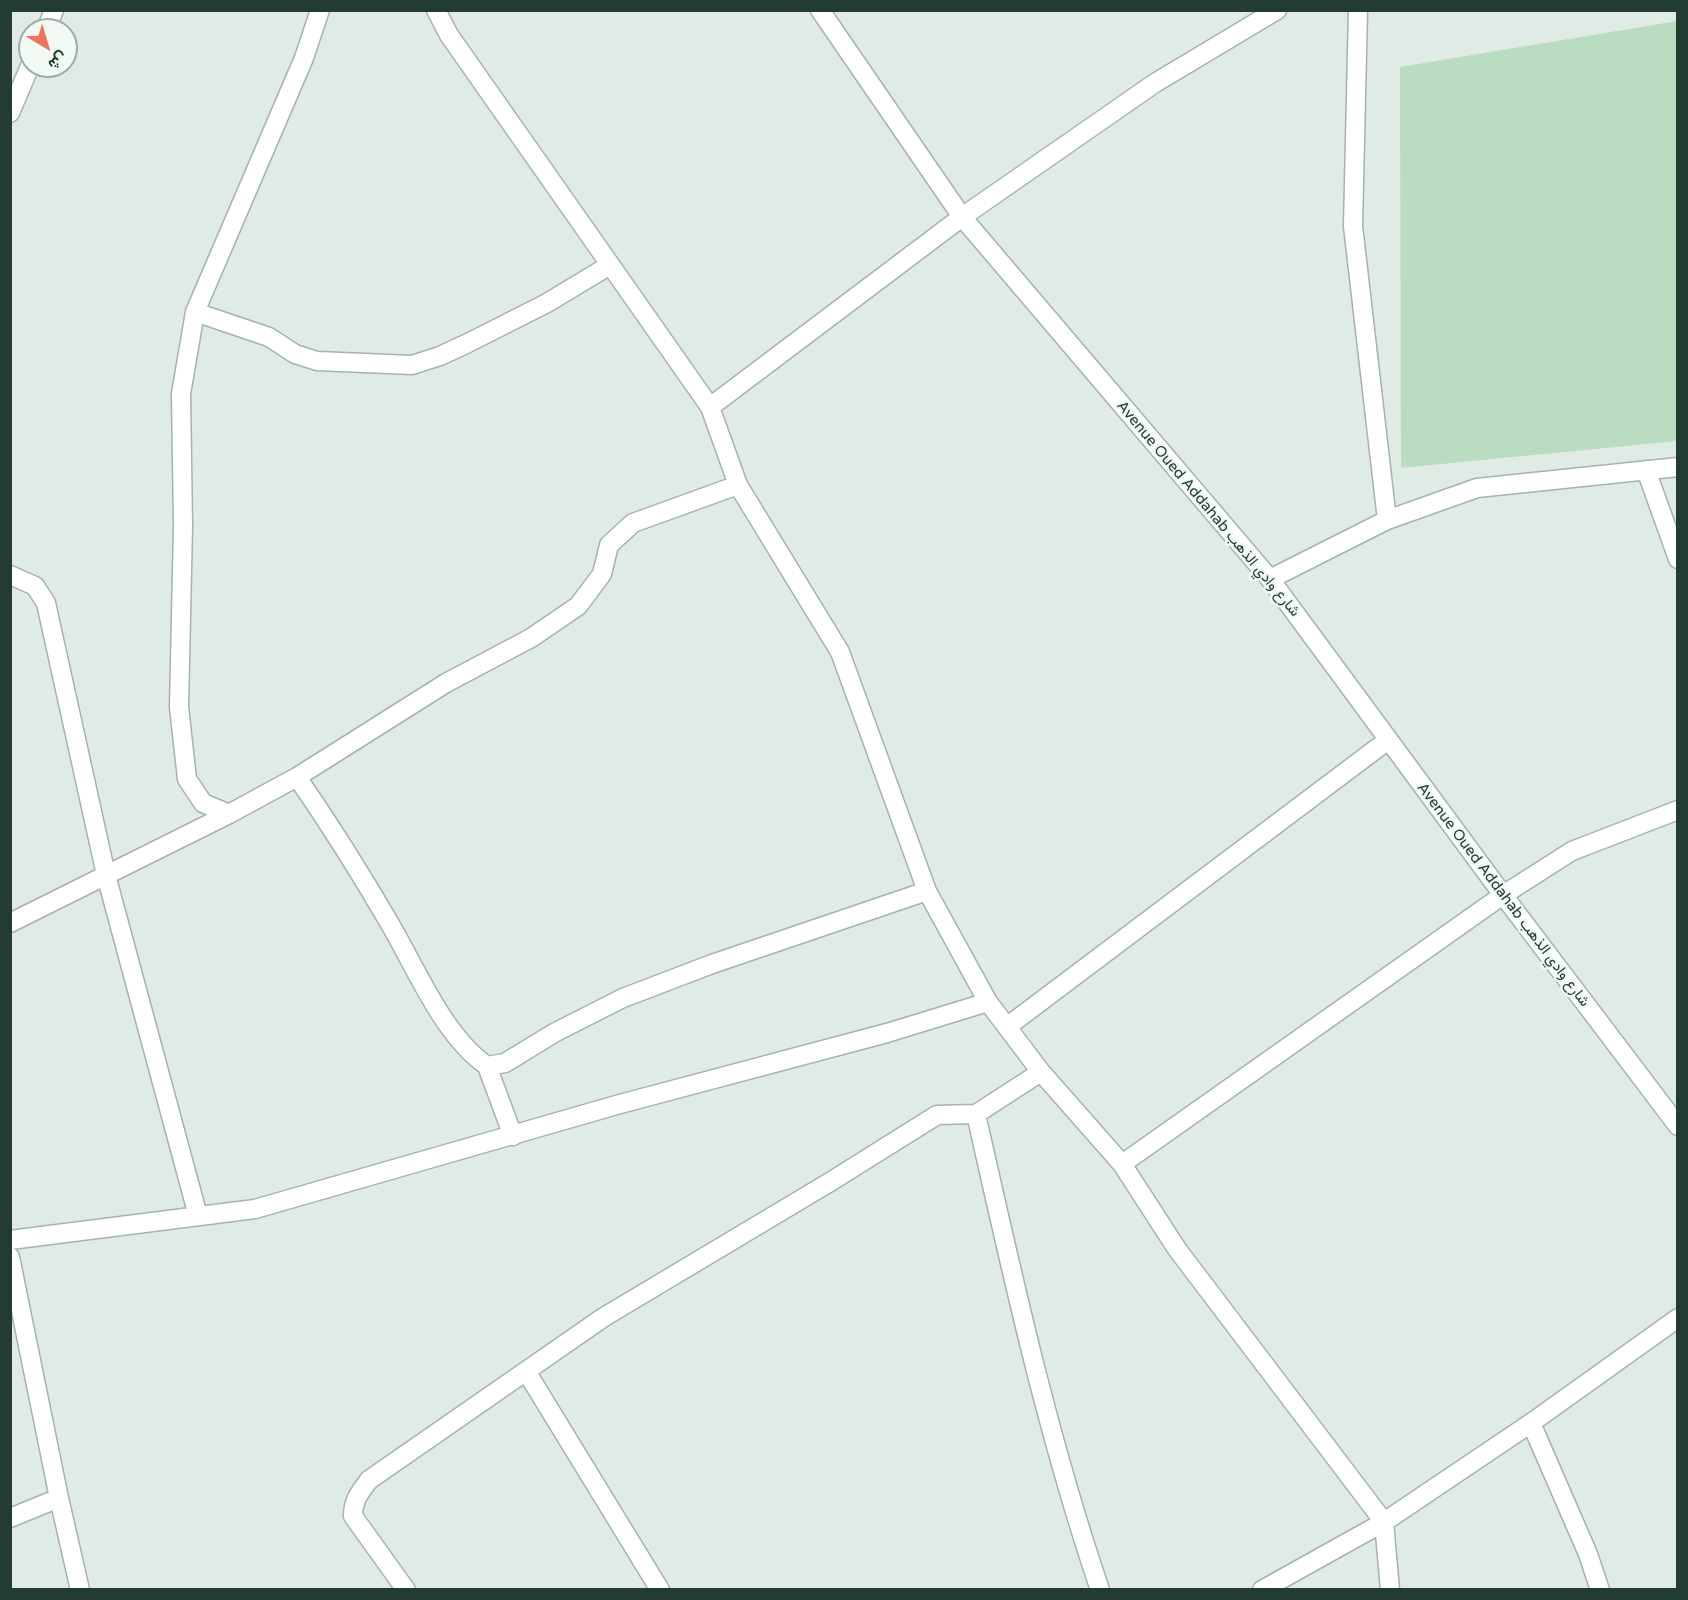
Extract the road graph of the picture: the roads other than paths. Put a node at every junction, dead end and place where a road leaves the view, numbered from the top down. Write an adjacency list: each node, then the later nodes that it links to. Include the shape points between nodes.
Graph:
1 (320, 10): 10 (street, via 304,58)
2 (436, 10): 9 (street, via 449,35)
3 (820, 10): 8 (street, Avenue Oued Addahab شارع وادي الذهب)
4 (1277, 10): 8 (street, via 1155,83)
5 (1358, 10): 15 (street, via 1353,226)
6 (25, 78): 7 (street)
7 (10, 113)
8 (962, 217): 11 (street); 18 (street, Avenue Oued Addahab شارع وادي الذهب)
9 (610, 264): 10 (street, via 547,303 440,356 411,365 317,362 269,338); 11 (street)
10 (195, 312): 22 (street, via 181,394 179,707 187,779 203,803)
11 (710, 407): 14 (street)
12 (1677, 467): 13 (street)
13 (1646, 470): 15 (street, via 1477,488); 16 (street)
14 (738, 485): 20 (street, via 633,524 609,545 602,574 578,606); 24 (street, via 840,652)
15 (1388, 520): 18 (street)
16 (1677, 559)
17 (10, 575): 23 (street, via 35,586 46,603)
18 (1270, 579): 19 (street, Avenue Oued Addahab شارع وادي الذهب)
19 (1388, 740): 25 (street, Avenue Oued Addahab شارع وادي الذهب); 28 (street)
20 (297, 777): 22 (street); 29 (street, via 390,923 451,1031)
21 (1677, 810): 25 (street, via 1572,851)
22 (229, 813): 23 (street)
23 (106, 875): 26 (street); 35 (street)
24 (927, 891): 27 (street); 29 (street, via 623,998 505,1063)
25 (1503, 896): 32 (street, Avenue Oued Addahab شارع وادي الذهب); 34 (street)
26 (10, 922)
27 (988, 1002): 28 (street); 33 (street)
28 (1008, 1026): 30 (street)
29 (487, 1066): 33 (street)
30 (1041, 1072): 31 (street); 34 (street)
31 (976, 1114): 39 (street, via 937,1115 604,1317); 47 (street, via 1019,1306 1076,1518)
32 (1677, 1126)
33 (513, 1136): 35 (street, via 255,1209)
34 (1122, 1164): 43 (street, via 1177,1249)
35 (198, 1216): 36 (street)
36 (10, 1240)
37 (10, 1257): 41 (street)
38 (1677, 1318): 40 (street)
39 (526, 1371): 45 (street, via 369,1480 358,1494 352,1516); 46 (street)
40 (1531, 1422): 43 (street); 50 (street)
41 (59, 1498): 42 (street); 44 (street)
42 (10, 1518)
43 (1384, 1522): 48 (street); 49 (street)
44 (80, 1590)
45 (406, 1590)
46 (660, 1590)
47 (1100, 1590)
48 (1262, 1590)
49 (1390, 1590)
50 (1600, 1590)

